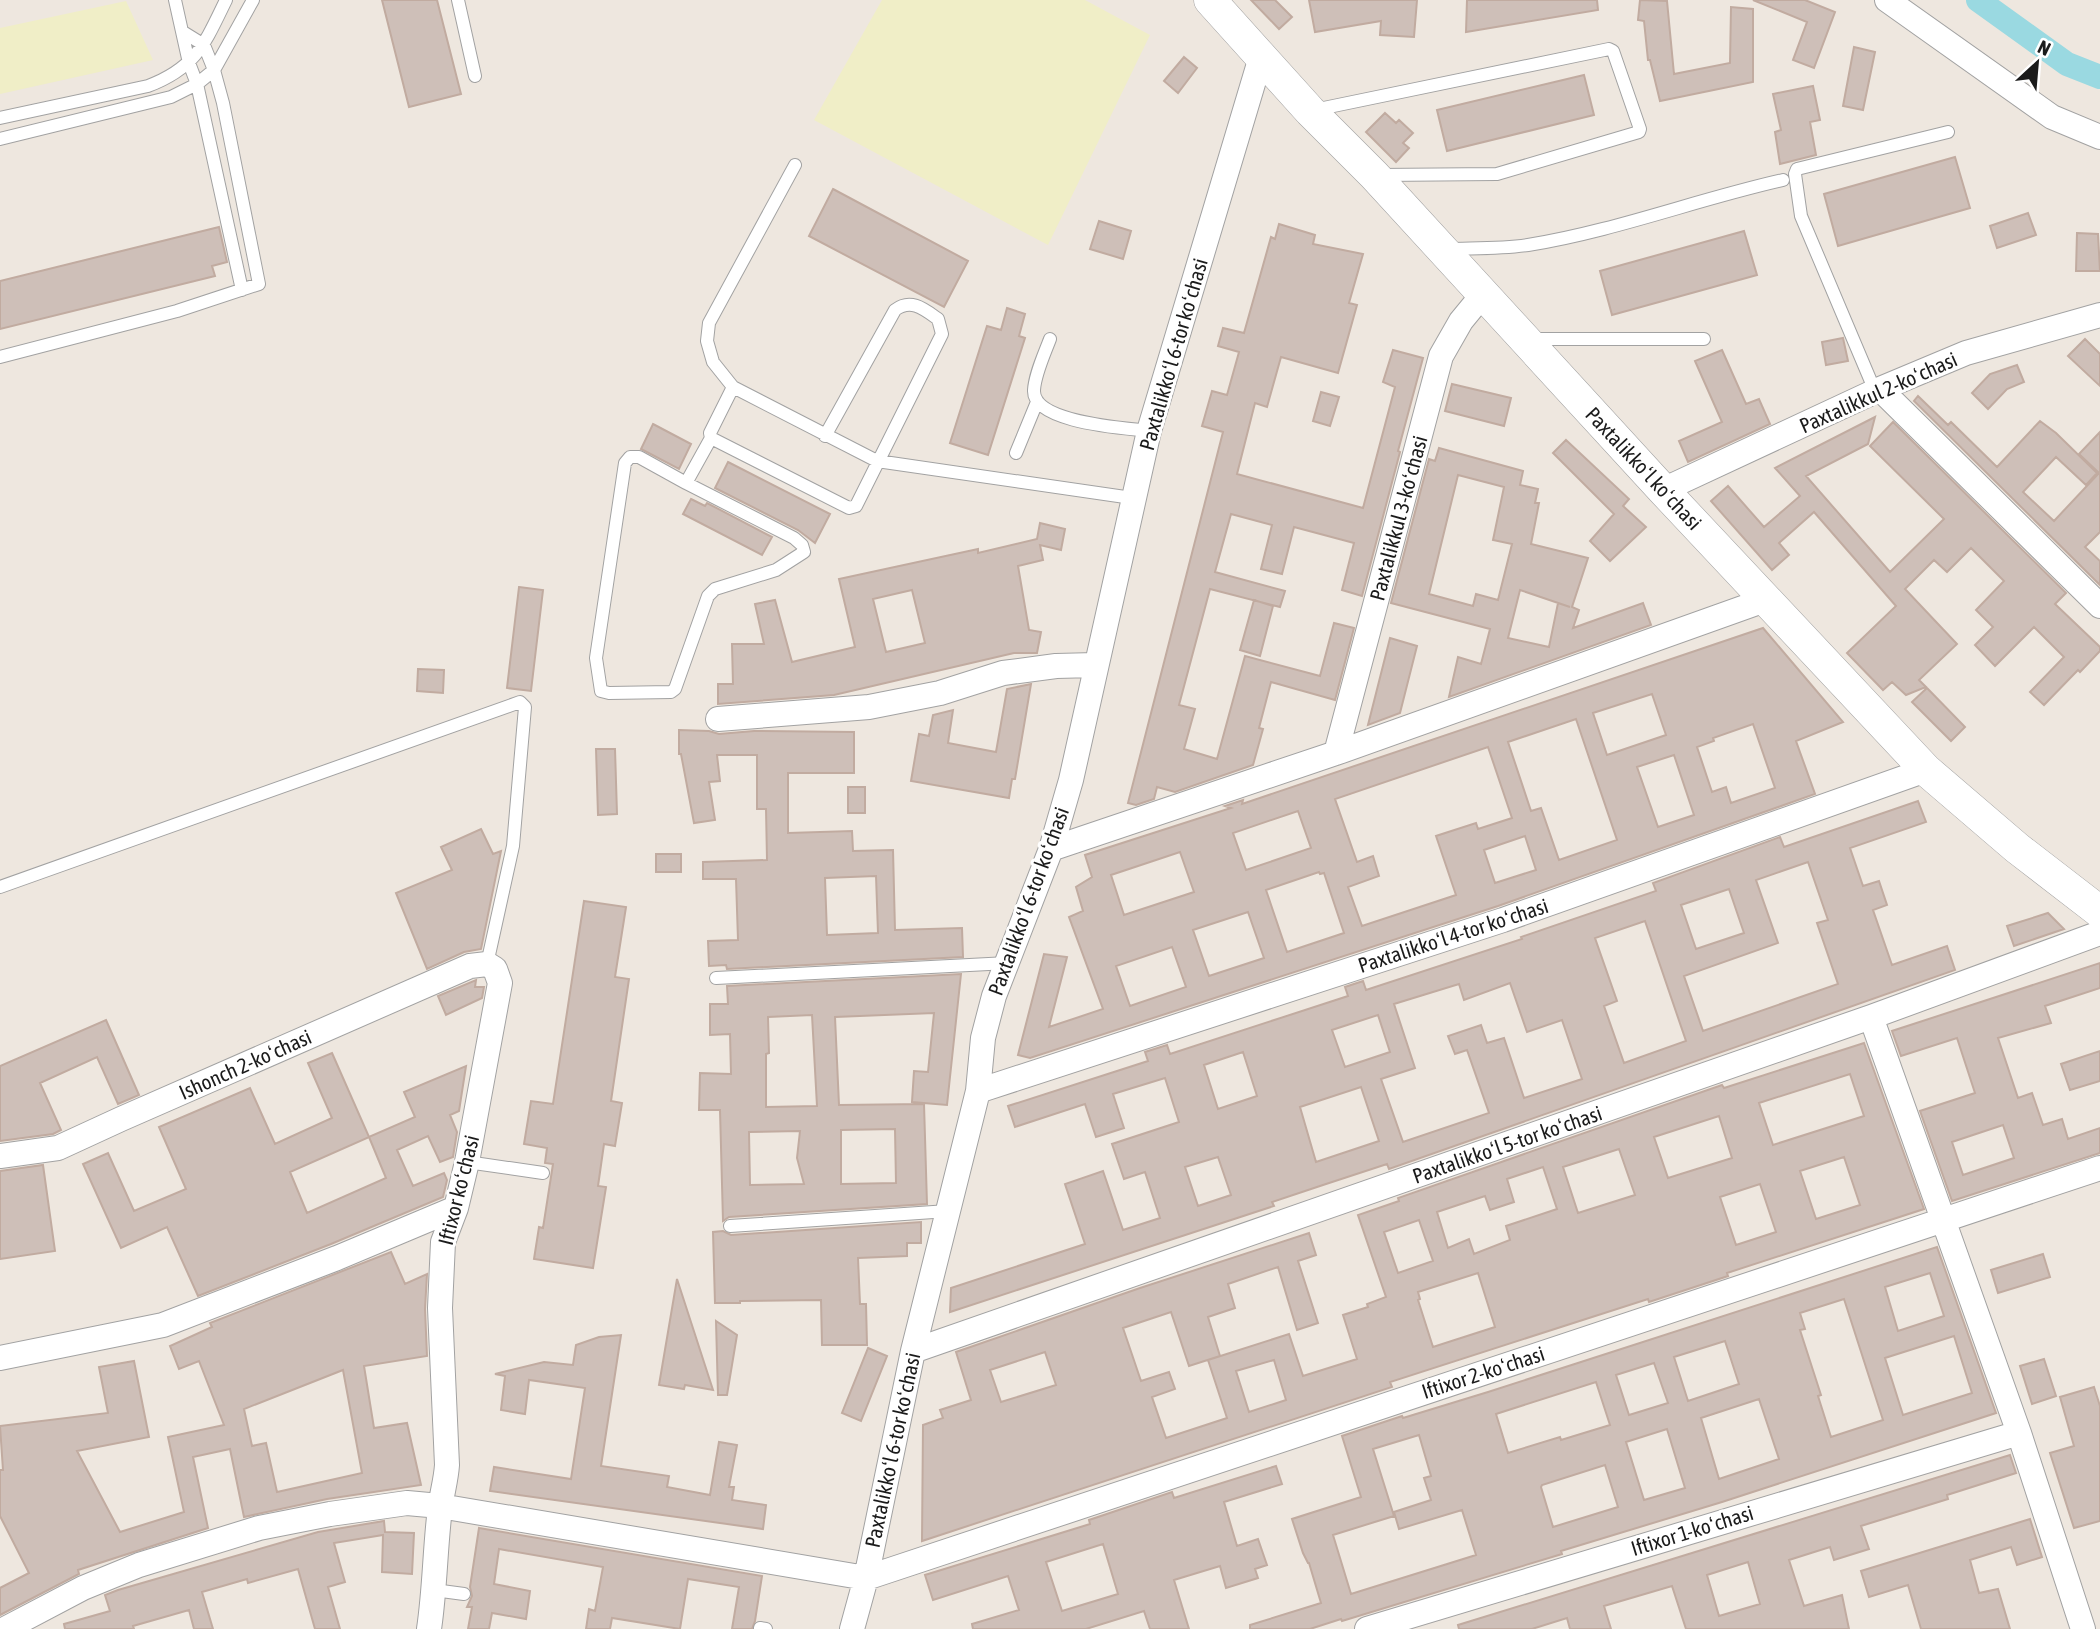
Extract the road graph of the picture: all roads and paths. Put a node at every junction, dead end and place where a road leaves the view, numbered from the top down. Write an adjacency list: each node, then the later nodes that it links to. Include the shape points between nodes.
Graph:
1 (175, 0): 7 (lane)
2 (226, 0): 8 (lane)
3 (253, 0): 11 (lane)
4 (458, 0): 12 (lane)
5 (1210, 0): 9 (street, Paxtalikkoʻl koʻchasi)
6 (1887, 0): 19 (street, via 2052,117)
7 (183, 32): 8 (lane); 10 (lane)
8 (204, 45): 10 (lane); 11 (lane)
9 (1261, 58): 15 (street, Paxtalikkoʻl koʻchasi); 35 (street, Paxtalikkoʻl 6-tor koʻchasi)
10 (189, 62): 13 (lane); 14 (lane, via 169,78 148,86)
11 (214, 70): 13 (lane); 25 (lane, via 259,284)
12 (475, 76)
13 (197, 84): 17 (lane, via 171,97); 25 (lane)
14 (59, 104): 16 (lane); 17 (lane)
15 (1310, 111): 22 (street, Paxtalikkoʻl koʻchasi); 22 (lane, via 1609,50 1640,128 1639,132 1497,174)
16 (0, 118)
17 (62, 124): 20 (lane)
18 (1948, 132): 33 (lane, via 1797,169 1795,174 1801,216)
19 (2100, 137)
20 (0, 139)
21 (795, 165): 32 (lane, via 709,323 707,341 713,362)
22 (1374, 175): 24 (street, Paxtalikkoʻl koʻchasi)
23 (1783, 180): 24 (lane, via 1629,223 1526,245)
24 (1443, 249): 26 (street, Paxtalikkoʻl koʻchasi)
25 (242, 290): 31 (lane)
26 (1484, 293): 29 (street, Paxtalikkoʻl koʻchasi); 47 (street, Paxtalikkul 3-koʻchasi, via 1441,356)
27 (2095, 323): 33 (street, Paxtalikkul 2-koʻchasi, via 1966,353)
28 (1050, 339): 34 (lane, via 1034,392)
29 (1525, 339): 30 (lane); 41 (street, Paxtalikkoʻl koʻchasi)
30 (1704, 339)
31 (0, 357)
32 (733, 387): 36 (lane); 37 (lane)
33 (1878, 390): 41 (street, Paxtalikkul 2-koʻchasi); 44 (street)
34 (1037, 402): 35 (lane, via 1058,416); 38 (lane)
35 (1149, 431): 42 (street, Paxtalikkoʻl 6-tor koʻchasi)
36 (825, 436): 39 (lane); 39 (lane, via 895,310 902,304 916,305 938,318 942,334)
37 (711, 438): 39 (lane, via 849,508 856,506); 40 (lane)
38 (1016, 453)
39 (877, 461): 42 (lane)
40 (686, 483): 40 (lane, via 794,538 804,552 776,570 715,589 708,596 675,689 601,691 596,658 625,463 630,457 639,457)
41 (1663, 490): 43 (street, Paxtalikkoʻl koʻchasi)
42 (1132, 498): 45 (street, Paxtalikkoʻl 6-tor koʻchasi)
43 (1765, 600): 47 (street); 48 (street, Paxtalikkoʻl koʻchasi)
44 (2100, 606)
45 (1095, 664): 46 (street, via 1003,673 940,693 869,707); 49 (street, Paxtalikkoʻl 6-tor koʻchasi)
46 (718, 719)
47 (1336, 753): 49 (street)
48 (1926, 770): 51 (street, Paxtalikkoʻl koʻchasi); 57 (street, Paxtalikkoʻl 4-tor koʻchasi, via 1503,919)
49 (1051, 849): 53 (street, Paxtalikkoʻl 6-tor koʻchasi)
50 (0, 887): 54 (lane, via 520,702 525,707 513,846)
51 (2100, 912)
52 (2100, 933): 56 (street, Paxtalikkoʻl 5-tor koʻchasi)
53 (1008, 963): 55 (lane); 57 (street, Paxtalikkoʻl 6-tor koʻchasi, via 983,1038)
54 (487, 964): 58 (street, Ishonch 2-koʻchasi, via 470,966 58,1149); 59 (street, Iftixor koʻchasi, via 495,969 500,983)
55 (716, 978)
56 (1871, 1017): 64 (street); 66 (street, Paxtalikkoʻl 5-tor koʻchasi)
57 (978, 1091): 63 (street, Paxtalikkoʻl 6-tor koʻchasi)
58 (0, 1156)
59 (467, 1163): 61 (lane); 62 (street, Iftixor koʻchasi)
60 (2100, 1168): 64 (street, Iftixor 2-koʻchasi)
61 (543, 1173)
62 (457, 1208): 67 (street, via 163,1325); 69 (street, Iftixor koʻchasi, via 443,1242 440,1308 447,1465)
63 (948, 1211): 65 (lane); 66 (street, Paxtalikkoʻl 6-tor koʻchasi)
64 (1942, 1219): 68 (street); 70 (street, Iftixor 2-koʻchasi)
65 (730, 1226)
66 (913, 1351): 70 (street, Paxtalikkoʻl 6-tor koʻchasi)
67 (0, 1358)
68 (2018, 1433): 76 (street, Iftixor 1-koʻchasi); 77 (street)
69 (440, 1506): 70 (street); 71 (street, Iftixor koʻchasi); 73 (street, via 407,1503 259,1528 139,1565)
70 (866, 1578): 75 (street, Paxtalikkoʻl 6-tor koʻchasi)
71 (434, 1590): 72 (lane); 74 (street, Iftixor koʻchasi)
72 (464, 1594)
73 (5, 1629)
74 (429, 1629)
75 (852, 1629)
76 (1367, 1629)
77 (2083, 1629)

